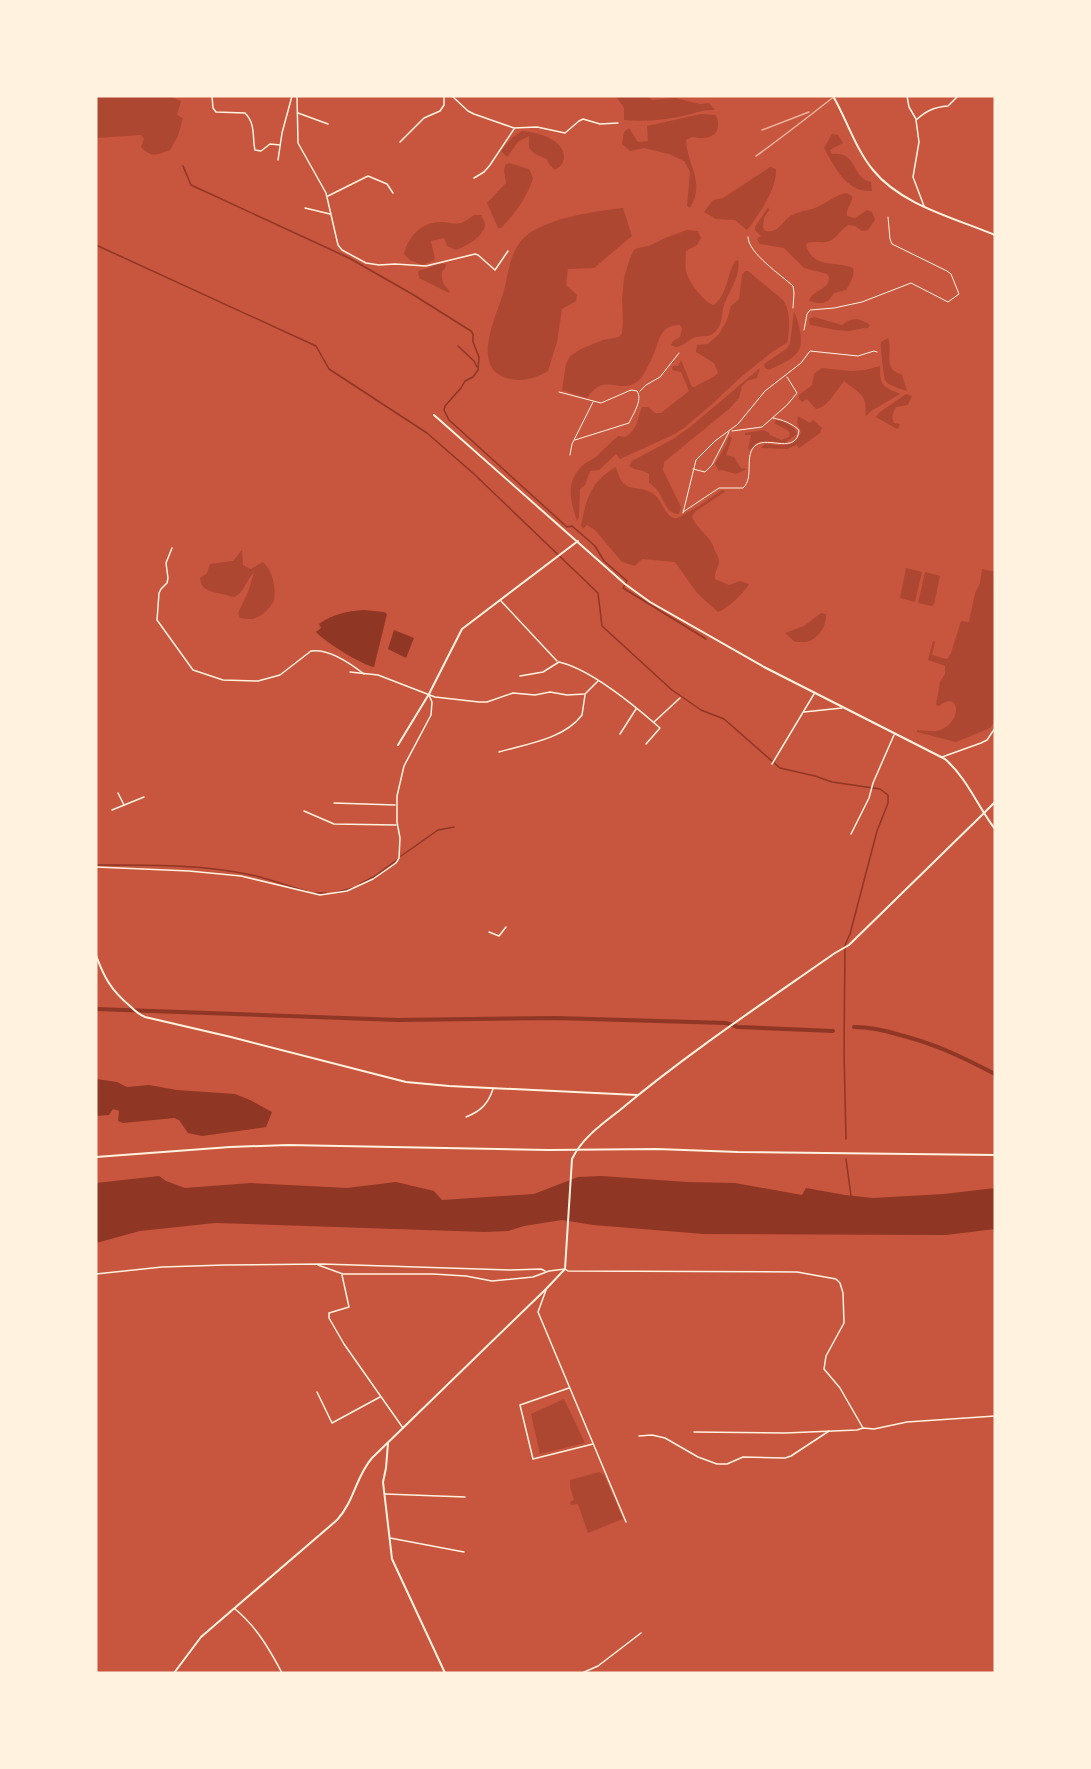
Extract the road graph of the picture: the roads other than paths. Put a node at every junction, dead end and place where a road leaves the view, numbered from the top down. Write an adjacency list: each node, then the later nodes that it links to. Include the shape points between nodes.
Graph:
1 (212, 96): 15 (street, via 216,112 249,116 255,150)
2 (292, 96): 15 (street)
3 (297, 96): 9 (street)
4 (444, 96): 14 (street, via 440,111 424,118)
5 (452, 96): 13 (street, via 474,114)
6 (833, 96): 20 (main road, via 873,170 896,192)
7 (907, 96): 10 (street)
8 (958, 96): 10 (street, via 948,106 925,111)
9 (298, 113): 12 (street); 19 (street, via 298,143)
10 (916, 120): 20 (street, via 919,142 914,177)
11 (618, 123): 13 (street, via 600,124 583,119 565,133 537,127)
12 (328, 124)
13 (514, 128): 17 (street, via 490,165)
14 (400, 142)
15 (280, 145): 16 (street)
16 (278, 160)
17 (474, 178)
18 (393, 193): 19 (street, via 387,184 368,176)
19 (327, 196): 22 (street)
20 (924, 206): 24 (main road)
21 (305, 208): 22 (street)
22 (330, 214): 26 (street, via 342,250 372,265 426,266 475,254 495,270)
23 (888, 216): 28 (lane, via 892,244 947,271 959,294 948,302 911,283 861,302 810,310)
24 (995, 234)
25 (748, 237): 27 (lane, via 753,250 793,286)
26 (508, 252)
27 (793, 308)
28 (804, 330)
29 (877, 352): 30 (lane, via 858,356 810,351)
30 (786, 375): 34 (lane, via 797,393); 35 (lane, via 765,391 743,420)
31 (560, 392): 32 (lane)
32 (592, 402): 36 (lane); 36 (lane, via 601,403 631,390 638,392 640,399 629,423)
33 (435, 415): 39 (main road)
34 (773, 418): 35 (lane, via 762,427); 38 (lane, via 795,427 798,435 785,445 764,442 753,447 748,482 743,488 719,488 682,513)
35 (729, 431): 38 (lane, via 696,460); 38 (lane, via 705,472)
36 (575, 440): 37 (lane)
37 (570, 455)
38 (693, 469)
39 (578, 541): 41 (main road); 47 (main road, via 650,602)
40 (172, 548): 44 (street, via 166,563 167,583 159,593 157,620 193,670 223,680 258,681 280,675 317,650)
41 (500, 600): 42 (street); 48 (main road, via 462,630)
42 (559, 662): 45 (street, via 543,672); 46 (street)
43 (350, 672): 44 (street)
44 (364, 674): 48 (street, via 378,675)
45 (520, 676)
46 (598, 681): 49 (street); 52 (street)
47 (814, 693): 51 (main road); 53 (street)
48 (429, 694): 49 (street, via 479,702 513,693); 59 (main road); 67 (street, via 431,715 404,766)
49 (585, 694): 60 (street, via 582,715 564,731)
50 (680, 698): 54 (street)
51 (842, 708): 53 (street); 57 (main road)
52 (636, 709): 54 (street); 56 (street)
53 (804, 712): 62 (street)
54 (654, 722): 58 (street, via 660,728)
55 (995, 728): 61 (street, via 987,740)
56 (620, 734)
57 (894, 734): 61 (main road); 74 (street)
58 (646, 744)
59 (398, 745)
60 (499, 752)
61 (941, 757): 71 (main road, via 957,769)
62 (772, 764)
63 (118, 793): 68 (street)
64 (144, 797): 68 (street)
65 (995, 802): 71 (main road)
66 (334, 803): 67 (street)
67 (396, 805): 72 (street)
68 (124, 806): 69 (street)
69 (112, 810)
70 (304, 811): 72 (street, via 334,824)
71 (983, 814): 73 (main road); 80 (main road, via 849,945)
72 (397, 825): 75 (street, via 399,861 355,888 329,895 241,876)
73 (995, 829)
74 (851, 834)
75 (96, 867)
76 (506, 927): 77 (street, via 499,936)
77 (489, 932)
78 (96, 956): 79 (main road, via 119,997 145,1017 406,1082)
79 (494, 1088): 80 (main road); 81 (street, via 483,1109)
80 (637, 1095): 82 (main road)
81 (466, 1117)
82 (576, 1149): 83 (main road); 84 (main road, via 258,1145); 86 (main road, via 572,1159)
83 (995, 1155)
84 (96, 1157)
85 (318, 1265): 87 (street); 88 (street, via 185,1266); 89 (street)
86 (565, 1269): 87 (street); 90 (main road); 95 (street, via 797,1272 836,1279 843,1293 844,1323 824,1360 824,1369)
87 (546, 1272): 89 (street, via 496,1281 433,1274)
88 (96, 1274)
89 (342, 1274): 93 (street, via 349,1307 329,1313 329,1318)
90 (546, 1289): 91 (street, via 538,1312); 96 (main road)
91 (569, 1388): 101 (street); 101 (street, via 520,1405 533,1460)
92 (317, 1392): 93 (street, via 332,1423)
93 (381, 1397): 96 (street)
94 (995, 1416): 95 (street)
95 (863, 1428): 97 (street)
96 (403, 1429): 100 (main road)
97 (830, 1431): 98 (street); 99 (street, via 785,1458 743,1457 722,1464 698,1457 665,1438)
98 (694, 1432)
99 (639, 1436)
100 (388, 1443): 102 (main road); 107 (main road, via 369,1462 341,1515)
101 (593, 1444): 104 (street)
102 (384, 1494): 103 (street); 105 (main road)
103 (465, 1497)
104 (626, 1522)
105 (390, 1538): 106 (street); 111 (main road, via 394,1568)
106 (464, 1552)
107 (234, 1608): 109 (main road, via 201,1637); 110 (street, via 264,1642)
108 (641, 1633): 112 (street, via 614,1655)
109 (174, 1673)
110 (282, 1673)
111 (445, 1673)
112 (582, 1673)

